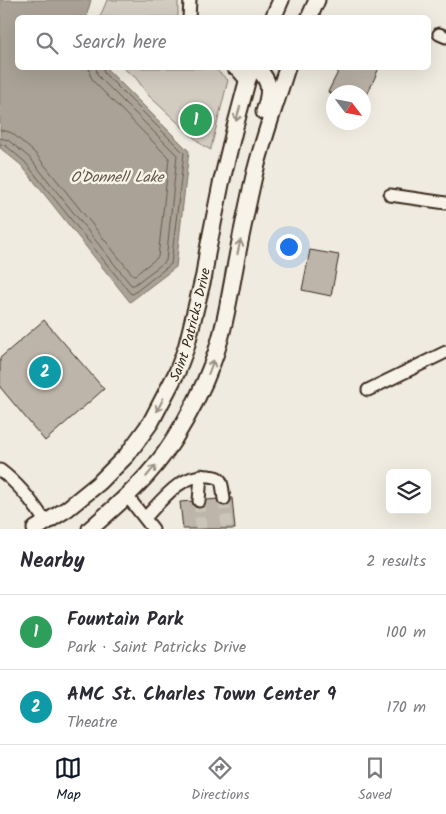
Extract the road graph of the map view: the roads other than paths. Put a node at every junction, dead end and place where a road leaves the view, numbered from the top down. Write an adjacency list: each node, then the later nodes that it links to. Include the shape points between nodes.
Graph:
1 (190, 0): 4 (street)
2 (281, 0): 5 (main road)
3 (317, 0): 6 (main road)
4 (189, 15)
5 (274, 15)
6 (310, 15)
7 (259, 70): 10 (main road, via 268,89 249,166)
8 (286, 70): 10 (main road)
9 (250, 74): 20 (main road, Saint Patricks Drive, one-way to 20, via 221,184 204,275 177,372 151,422 127,455 99,483)
10 (255, 175): 17 (main road, one-way to 10, via 173,441 213,362)
11 (390, 195): 12 (street)
12 (446, 202)
13 (446, 352): 14 (street)
14 (368, 390)
15 (0, 470): 20 (street, via 26,493)
16 (201, 475): 18 (street, via 221,481); 19 (street); 21 (street, via 179,484 166,495)
17 (127, 496): 21 (street); 22 (main road)
18 (224, 499)
19 (199, 501)
20 (41, 526)
21 (150, 526)
22 (90, 529)

